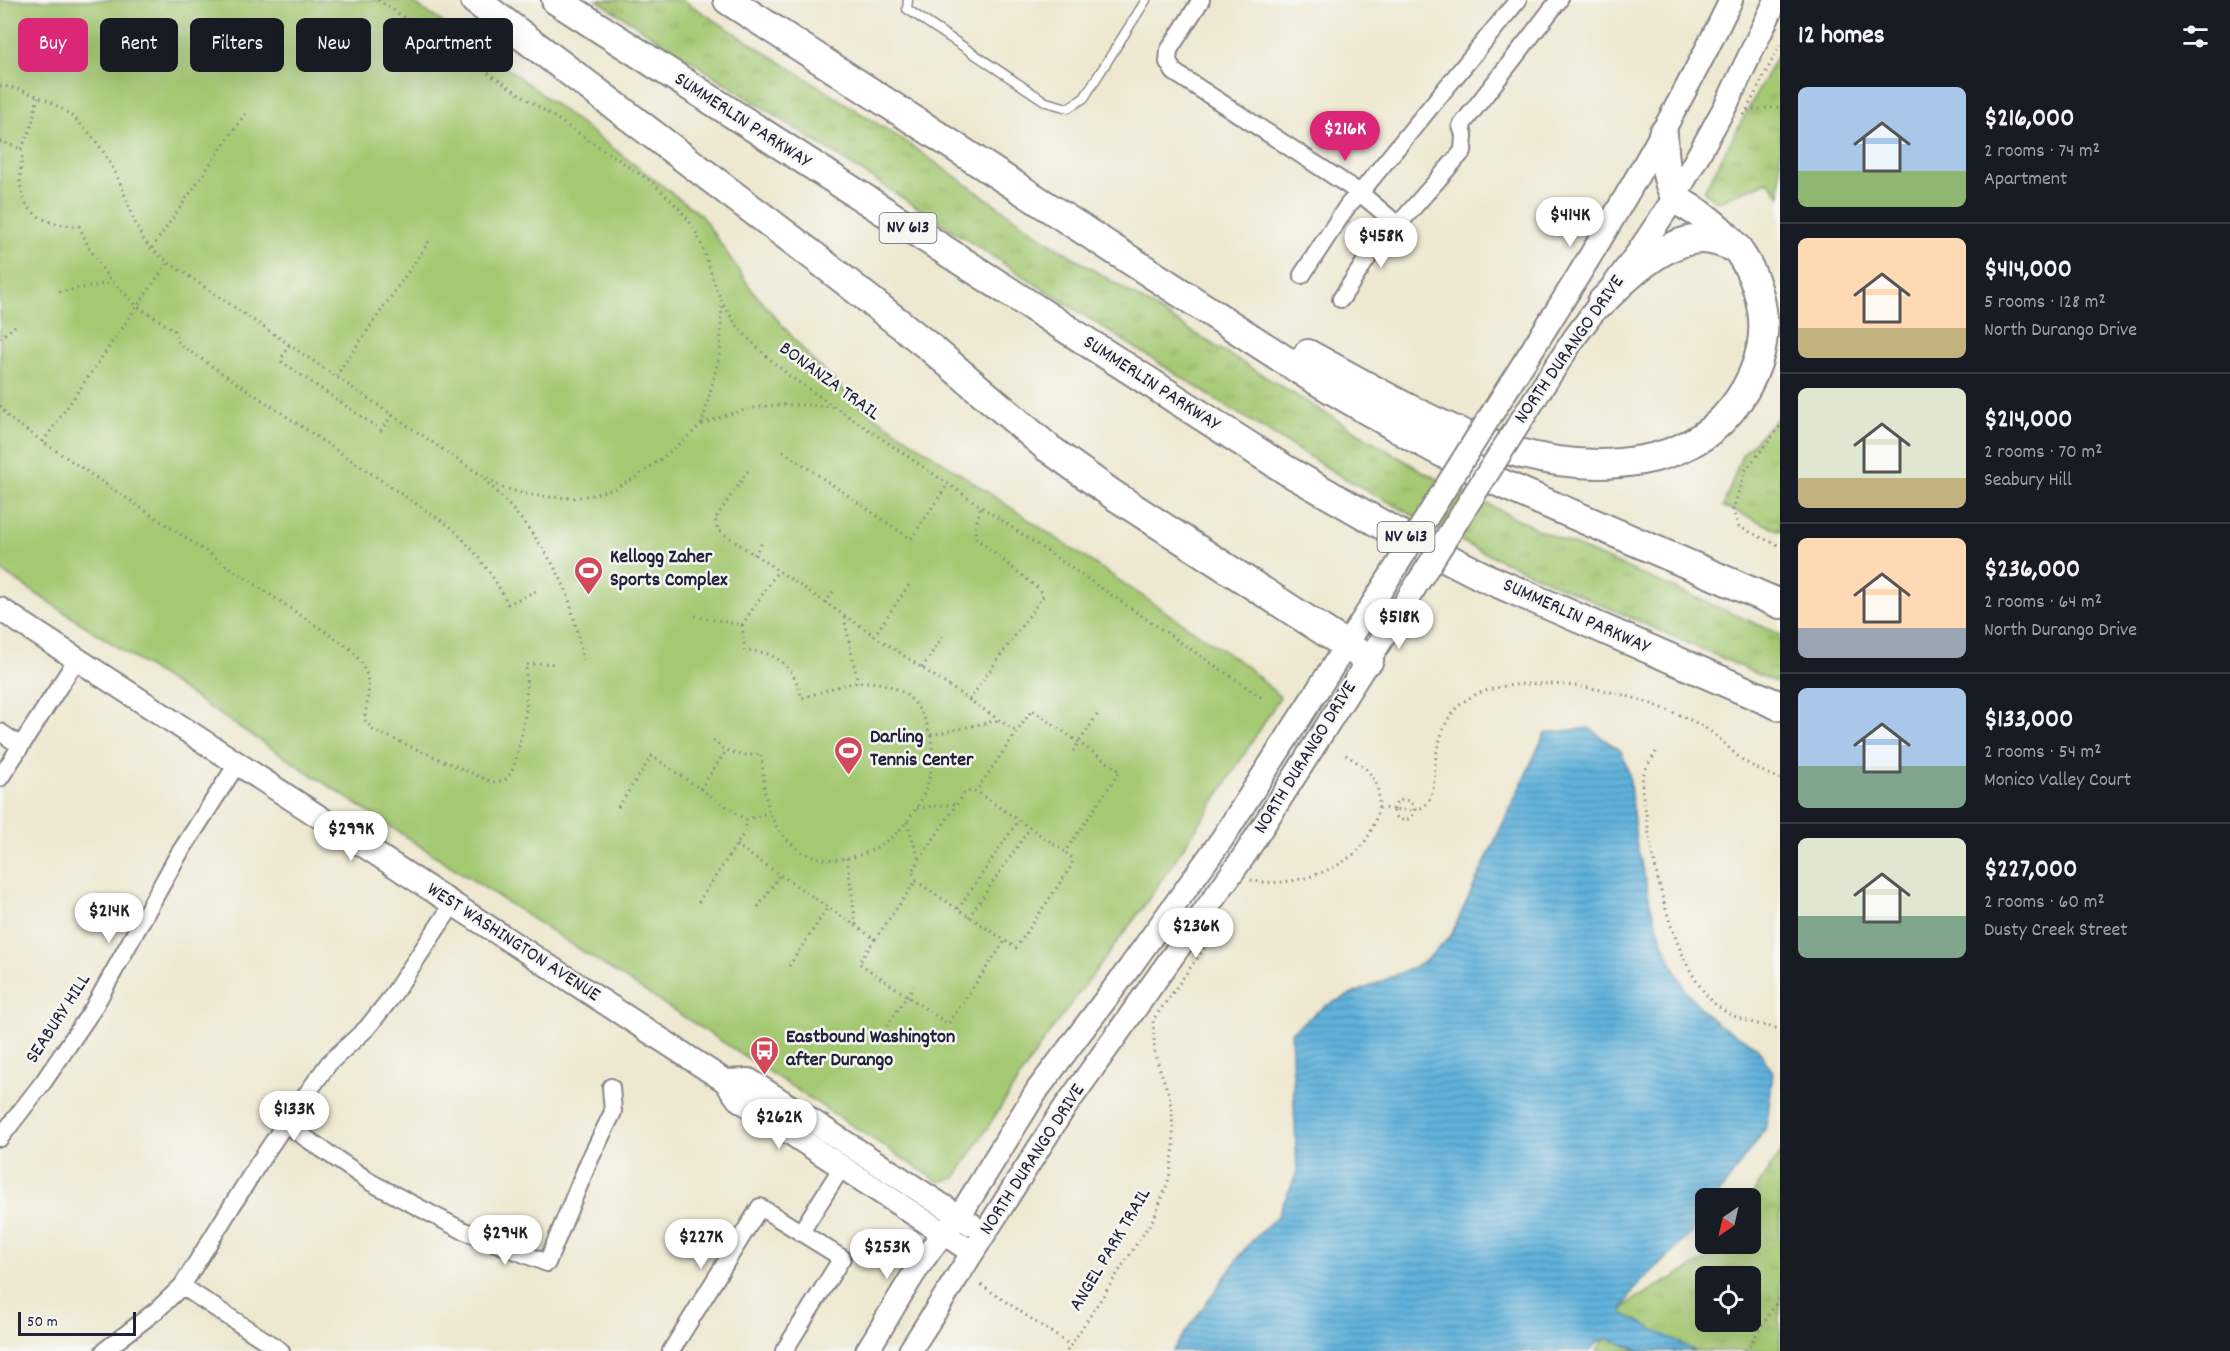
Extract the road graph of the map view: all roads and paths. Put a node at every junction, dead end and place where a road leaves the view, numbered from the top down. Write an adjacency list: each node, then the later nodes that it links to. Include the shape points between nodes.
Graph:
1 (378, 0): 32 (path, BONANZA TRAIL, via 652,182 692,226)
2 (475, 0): 65 (highway, via 815,257 932,349 1048,448 1112,494)
3 (556, 0): 73 (highway, SUMMERLIN PARKWAY / NV 613, via 1340,502 1484,577)
4 (728, 0): 26 (highway)
5 (908, 0): 6 (lane, via 907,9 1046,102 1068,108 1084,98)
6 (1146, 0)
7 (1201, 0): 20 (street, via 1169,50 1168,62 1174,72)
8 (1518, 0): 20 (street)
9 (1559, 0): 22 (street, via 1461,126 1463,151 1398,225)
10 (1731, 0): 17 (main road, NORTH DURANGO DRIVE)
11 (1776, 0): 21 (main road, NORTH DURANGO DRIVE, via 1726,105)
12 (0, 86): 13 (path)
13 (38, 97): 19 (path); 24 (path, via 78,120 96,140 110,162 138,229)
14 (1780, 108): 15 (path)
15 (1747, 110)
16 (244, 114): 24 (path)
17 (1663, 134): 21 (highway); 65 (main road, NORTH DURANGO DRIVE, bridge, via 1372,605)
18 (0, 141): 19 (path)
19 (21, 149): 29 (path, via 23,199 39,217 52,224 80,226 89,248)
20 (1360, 193): 22 (street); 28 (street)
21 (1675, 197): 25 (highway, via 1713,223); 33 (main road, NORTH DURANGO DRIVE)
22 (1392, 220): 31 (street)
23 (430, 240): 38 (path)
24 (152, 249): 27 (path)
25 (1737, 249): 26 (highway, via 1750,270 1763,313 1759,356 1742,395 1726,416 1695,442 1632,462 1596,465 1530,456 1452,429); 33 (highway, via 1705,239 1684,243 1644,263)
26 (1113, 250): 58 (highway, via 1314,379 1411,436 1498,482)
27 (168, 262): 34 (path); 37 (path)
28 (1302, 275)
29 (113, 283): 30 (path); 34 (path)
30 (59, 292)
31 (1341, 299)
32 (723, 302): 40 (path, BONANZA TRAIL, via 738,326 764,353); 42 (path, via 720,354)
33 (1602, 302): 65 (main road, NORTH DURANGO DRIVE, bridge, via 1575,337 1396,617)
34 (137, 306): 44 (path); 55 (path, via 174,330 179,344 452,528 492,573 508,604)
35 (15, 327): 36 (path)
36 (0, 338)
37 (289, 345): 38 (path); 41 (path, via 282,362 381,430)
38 (336, 376): 41 (path)
39 (0, 405): 44 (path, via 9,418)
40 (834, 407): 42 (path, via 769,404); 48 (path, BONANZA TRAIL)
41 (393, 414): 47 (path)
42 (702, 424): 47 (path, via 633,479 592,495 572,498 525,494)
43 (1780, 426): 51 (path, via 1745,471 1733,510 1740,527)
44 (43, 442): 68 (path, via 348,647 366,670 369,693 364,719 372,730 492,782 507,778 511,771 526,706 526,665)
45 (783, 452): 48 (path, via 911,539)
46 (748, 471): 52 (path, via 716,524 718,530)
47 (481, 475): 67 (path, via 522,519 550,560 565,589)
48 (948, 484): 49 (path, BONANZA TRAIL)
49 (981, 506): 71 (path, BONANZA TRAIL); 72 (path, via 976,538 1040,590 1042,596)
50 (763, 541): 52 (path)
51 (1780, 546)
52 (754, 555): 53 (path)
53 (778, 571): 57 (path); 62 (path)
54 (911, 582): 63 (path)
55 (538, 590)
56 (834, 590): 57 (path)
57 (825, 603): 60 (path)
58 (1780, 604)
59 (0, 609): 66 (main road, WEST WASHINGTON AVENUE)
60 (844, 615): 63 (path); 70 (path)
61 (696, 616): 62 (path)
62 (742, 625): 70 (path, via 746,651 779,660 794,674 802,698)
63 (874, 636): 69 (path)
64 (943, 636): 69 (path)
65 (1358, 653): 129 (main road, NORTH DURANGO DRIVE, via 1038,1089); 132 (main road, NORTH DURANGO DRIVE, via 1244,856 1063,1110)
66 (77, 659): 81 (street); 86 (main road, WEST WASHINGTON AVENUE)
67 (583, 660)
68 (557, 664)
69 (922, 668): 72 (path)
70 (858, 683): 78 (path, via 882,684 904,692 921,712)
71 (1261, 697)
72 (969, 699): 75 (path)
73 (1780, 706)
74 (1098, 714): 80 (path)
75 (999, 720): 77 (path); 78 (path)
76 (0, 732): 81 (street)
77 (1017, 732): 80 (path, via 1032,710); 90 (path)
78 (931, 735): 93 (path, via 930,776)
79 (713, 740): 82 (path)
80 (1079, 742): 83 (path); 103 (path, via 1120,771)
81 (21, 746): 87 (street)
82 (726, 750): 89 (path); 97 (path, via 740,755 761,754)
83 (1073, 751)
84 (1656, 752): 123 (path, via 1643,777 1644,801 1649,839 1680,948 1698,984 1726,1013)
85 (1346, 754): 94 (path, via 1367,770 1377,786)
86 (237, 764): 110 (main road, WEST WASHINGTON AVENUE); 127 (street, SEABURY HILL, via 177,858 93,1009)
87 (0, 778)
88 (1780, 779): 96 (path, via 1749,764 1704,728 1644,701 1582,686 1546,684 1487,690 1461,704 1449,717 1442,734 1430,797 1422,808)
89 (700, 789): 92 (path, via 652,756); 98 (path)
90 (976, 791): 91 (path, via 965,792); 99 (path)
91 (957, 804): 93 (path); 105 (path)
92 (618, 807)
93 (917, 808): 100 (path)
94 (1378, 808): 95 (path); 108 (path, via 1370,834 1344,860 1298,880 1279,884)
95 (1394, 808): 96 (path); 96 (path, via 1404,800); 96 (path, via 1404,820)
96 (1414, 810)
97 (769, 812): 98 (path); 104 (path, via 794,846 818,859)
98 (746, 820): 102 (path, via 746,830)
99 (1018, 820): 101 (path); 113 (path)
100 (907, 822): 104 (path, via 883,844); 105 (path)
101 (1030, 828): 103 (path); 114 (path)
102 (736, 845): 106 (path); 109 (path)
103 (1065, 852): 117 (path, via 1072,858 1072,865 1016,948)
104 (847, 858): 115 (path)
105 (919, 860): 107 (path, via 912,871)
106 (780, 875): 111 (path); 112 (path)
107 (916, 880): 113 (path); 116 (path)
108 (1251, 880)
109 (698, 903)
110 (453, 904): 124 (main road, WEST WASHINGTON AVENUE); 126 (street, via 390,999 367,1028 329,1063)
111 (758, 907)
112 (828, 907): 115 (path); 118 (path)
113 (958, 909): 114 (path)
114 (969, 917): 117 (path)
115 (856, 926): 116 (path)
116 (876, 939): 120 (path, via 859,963)
117 (1005, 941): 120 (path, via 948,1024)
118 (789, 966)
119 (914, 986): 120 (path)
120 (907, 996): 122 (path)
121 (1153, 1020): 137 (path, ANGEL PARK TRAIL, via 1155,1055 1173,1120 1169,1179 1155,1216)
122 (887, 1026)
123 (1780, 1029)
124 (725, 1081): 128 (main road, WEST WASHINGTON AVENUE, via 738,1099); 129 (main road, WEST WASHINGTON AVENUE, via 749,1080)
125 (611, 1087): 126 (street, via 613,1112 547,1263 462,1230 372,1183)
126 (285, 1124): 135 (street)
127 (0, 1138)
128 (842, 1167): 130 (street); 131 (main road, WEST WASHINGTON AVENUE)
129 (959, 1217): 131 (main road, NORTH DURANGO DRIVE); 132 (main road, WEST WASHINGTON AVENUE)
130 (801, 1232): 140 (street, via 760,1207); 141 (street, via 842,1258)
131 (943, 1233): 133 (main road, WEST WASHINGTON AVENUE); 142 (main road, NORTH DURANGO DRIVE)
132 (985, 1233): 133 (main road, NORTH DURANGO DRIVE)
133 (972, 1252): 143 (main road, NORTH DURANGO DRIVE)
134 (981, 1285): 137 (path)
135 (182, 1286): 138 (street, via 158,1310); 139 (street)
136 (1780, 1298): 145 (path)
137 (1070, 1345): 144 (path, ANGEL PARK TRAIL)
138 (104, 1351)
139 (281, 1351)
140 (671, 1351)
141 (784, 1351)
142 (867, 1351)
143 (910, 1351)
144 (1067, 1351)
145 (1746, 1351)

